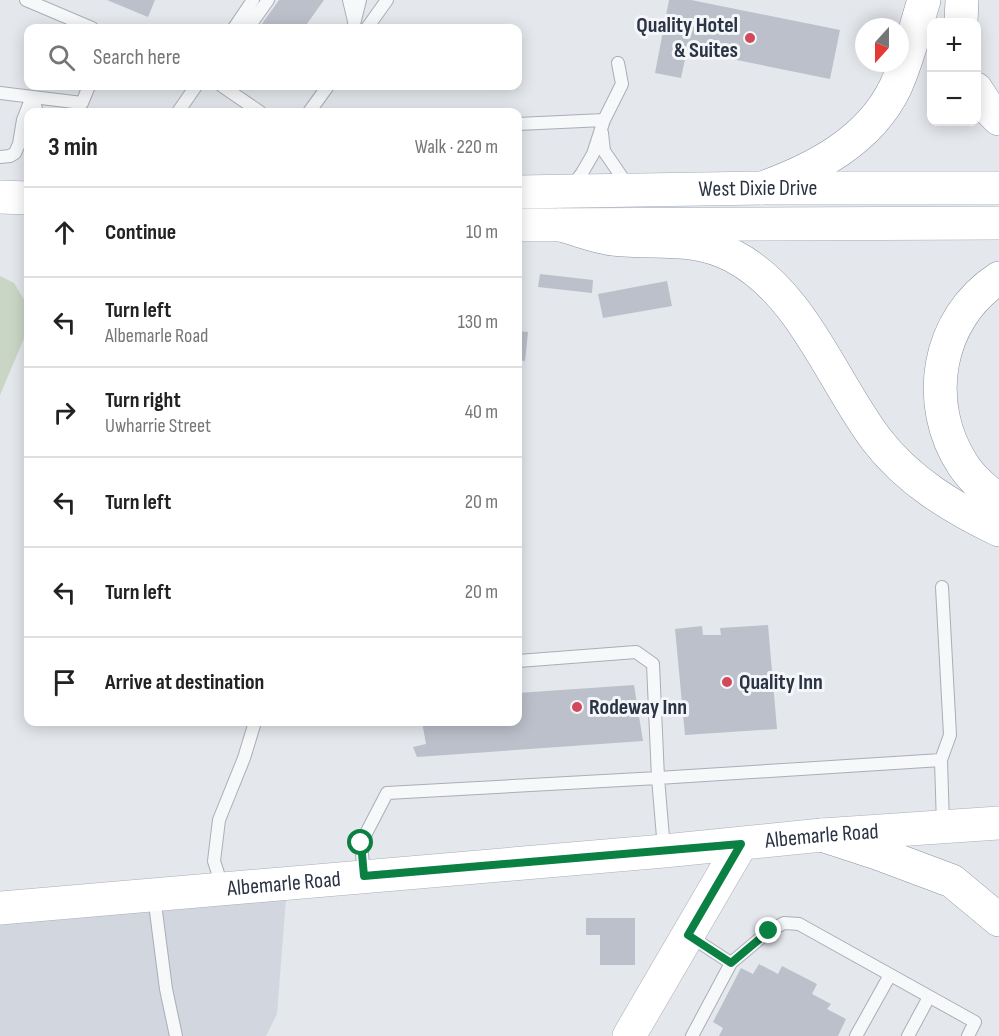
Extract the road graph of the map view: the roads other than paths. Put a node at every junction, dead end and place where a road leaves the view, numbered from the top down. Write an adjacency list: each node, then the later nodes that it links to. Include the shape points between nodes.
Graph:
1 (26, 0): 10 (lane)
2 (253, 0): 11 (lane)
3 (268, 0): 12 (lane)
4 (349, 0): 13 (lane)
5 (360, 0): 14 (lane)
6 (387, 0): 15 (lane)
7 (924, 0): 34 (main road, via 895,87 868,127 814,167)
8 (962, 0): 9 (main road)
9 (961, 18)
10 (83, 24)
11 (237, 24)
12 (251, 24)
13 (354, 24)
14 (354, 24)
15 (371, 24)
16 (618, 63): 32 (lane, via 622,84)
17 (87, 90): 23 (lane, via 82,103)
18 (192, 90): 26 (lane)
19 (228, 90): 27 (lane)
20 (325, 90): 28 (lane)
21 (0, 93): 23 (lane)
22 (981, 97): 30 (main road)
23 (32, 98): 24 (lane); 25 (lane)
24 (28, 108)
25 (36, 108)
26 (181, 108)
27 (254, 108)
28 (312, 108)
29 (24, 118): 33 (lane, via 15,153)
30 (999, 119)
31 (522, 123): 32 (lane)
32 (603, 125): 36 (lane, via 604,151); 37 (lane, via 587,164)
33 (0, 157)
34 (762, 188): 35 (main road, West Dixie Drive); 36 (main road, West Dixie Drive)
35 (999, 188)
36 (630, 189): 37 (main road, West Dixie Drive)
37 (569, 191): 38 (main road, West Dixie Drive)
38 (522, 192)
39 (0, 197): 40 (main road)
40 (24, 198)
41 (999, 223): 43 (main road, West Dixie Drive)
42 (522, 225): 43 (main road, West Dixie Drive)
43 (560, 225): 46 (main road, via 612,239 694,243 713,247 748,264 785,299 856,410 896,462 944,501)
44 (999, 278): 45 (main road, via 976,297 955,327 946,347 939,388 946,427 963,464)
45 (999, 500)
46 (999, 530)
47 (942, 587): 50 (lane, via 950,735)
48 (522, 661): 51 (lane, via 636,652 653,664)
49 (254, 726): 58 (lane, via 219,819 214,861)
50 (941, 760): 51 (lane); 53 (lane)
51 (658, 778): 56 (lane); 57 (lane, via 387,793 361,843)
52 (999, 823): 53 (main road, Albemarle Road)
53 (943, 827): 54 (main road, Albemarle Road)
54 (822, 835): 55 (main road, Albemarle Road); 61 (main road, via 952,881)
55 (741, 844): 56 (main road, Albemarle Road); 62 (main road)
56 (664, 850): 57 (main road, Albemarle Road)
57 (364, 876): 58 (main road, Albemarle Road)
58 (223, 889): 59 (main road, Albemarle Road)
59 (153, 895): 60 (main road, Albemarle Road); 67 (lane)
60 (0, 908)
61 (999, 920)
62 (688, 935): 63 (lane); 66 (main road)
63 (731, 963): 64 (lane, via 769,931 784,923 799,924); 68 (lane)
64 (890, 975): 65 (lane); 69 (lane)
65 (929, 997): 70 (lane); 71 (lane, via 975,1022)
66 (632, 1035)
67 (176, 1036)
68 (692, 1036)
69 (856, 1036)
70 (908, 1036)
71 (968, 1036)

